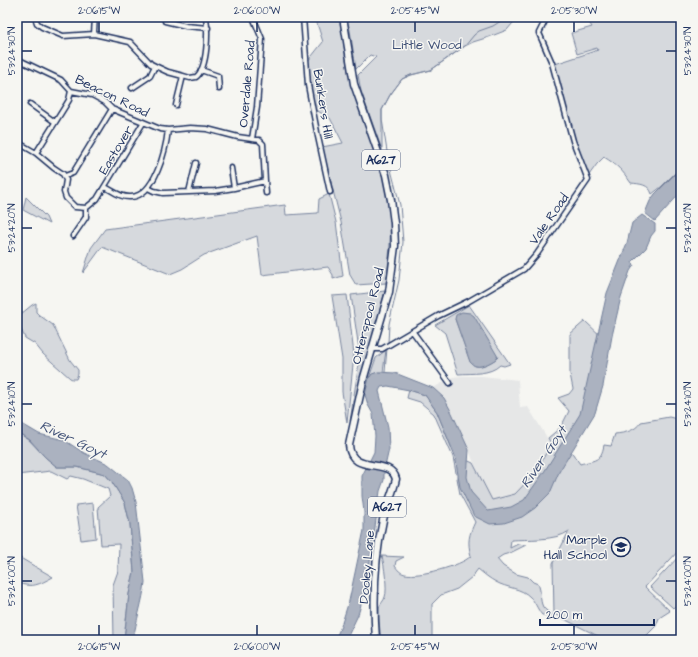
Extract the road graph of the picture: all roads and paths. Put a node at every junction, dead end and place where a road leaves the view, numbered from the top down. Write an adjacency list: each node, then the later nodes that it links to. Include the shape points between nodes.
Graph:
1 (35, 17): 10 (street, via 42,27 63,36)
2 (95, 17): 10 (street)
3 (206, 17): 9 (street)
4 (252, 17): 24 (street, Overdale Road, via 262,38)
5 (303, 17): 35 (street, Bunkers Hill, via 308,85)
6 (343, 17): 40 (main road, Otterspool Road / A627, via 354,84 386,175 394,223 395,246 389,292)
7 (547, 17): 39 (street, Vale Road, via 539,33 552,63 573,141 588,180 524,269)
8 (165, 21): 9 (street)
9 (208, 28): 13 (street)
10 (94, 34): 12 (street, via 130,42)
11 (17, 59): 17 (street, Beacon Road, via 60,80)
12 (156, 66): 14 (street); 15 (street, via 150,76)
13 (201, 70): 14 (street, via 194,77); 16 (street, via 218,76)
14 (183, 76): 19 (street)
15 (132, 88)
16 (219, 89)
17 (71, 90): 20 (street, Beacon Road, via 100,99); 21 (street, via 69,100)
18 (30, 104): 21 (street)
19 (176, 104)
20 (112, 109): 22 (street, Beacon Road); 29 (street, via 73,173)
21 (55, 122): 26 (street)
22 (143, 123): 23 (street, Beacon Road); 31 (street, Eastover)
23 (168, 130): 24 (street, Beacon Road, via 199,128); 32 (street, via 162,159)
24 (252, 140): 30 (street, Overdale Road, via 259,140 263,144)
25 (17, 142): 26 (street)
26 (36, 152): 29 (street)
27 (196, 163): 34 (street)
28 (231, 168): 33 (street)
29 (65, 176): 37 (street, via 66,198 75,207)
30 (265, 181): 33 (street); 36 (street)
31 (105, 186): 32 (street, via 124,197 142,194); 37 (street, via 97,200)
32 (148, 188): 34 (street, via 163,193)
33 (234, 188): 34 (street)
34 (189, 192)
35 (330, 192)
36 (266, 193)
37 (86, 208): 38 (street, via 86,217)
38 (73, 236)
39 (413, 332): 40 (street, Vale Road, via 382,349); 41 (street)
40 (372, 349): 42 (main road, Otterspool Road / A627, via 349,441)
41 (450, 383)
42 (352, 458): 43 (main road, Dooley Lane / A627, via 362,464 385,468 395,473 396,479 383,519 378,552 374,604)
43 (376, 640)

